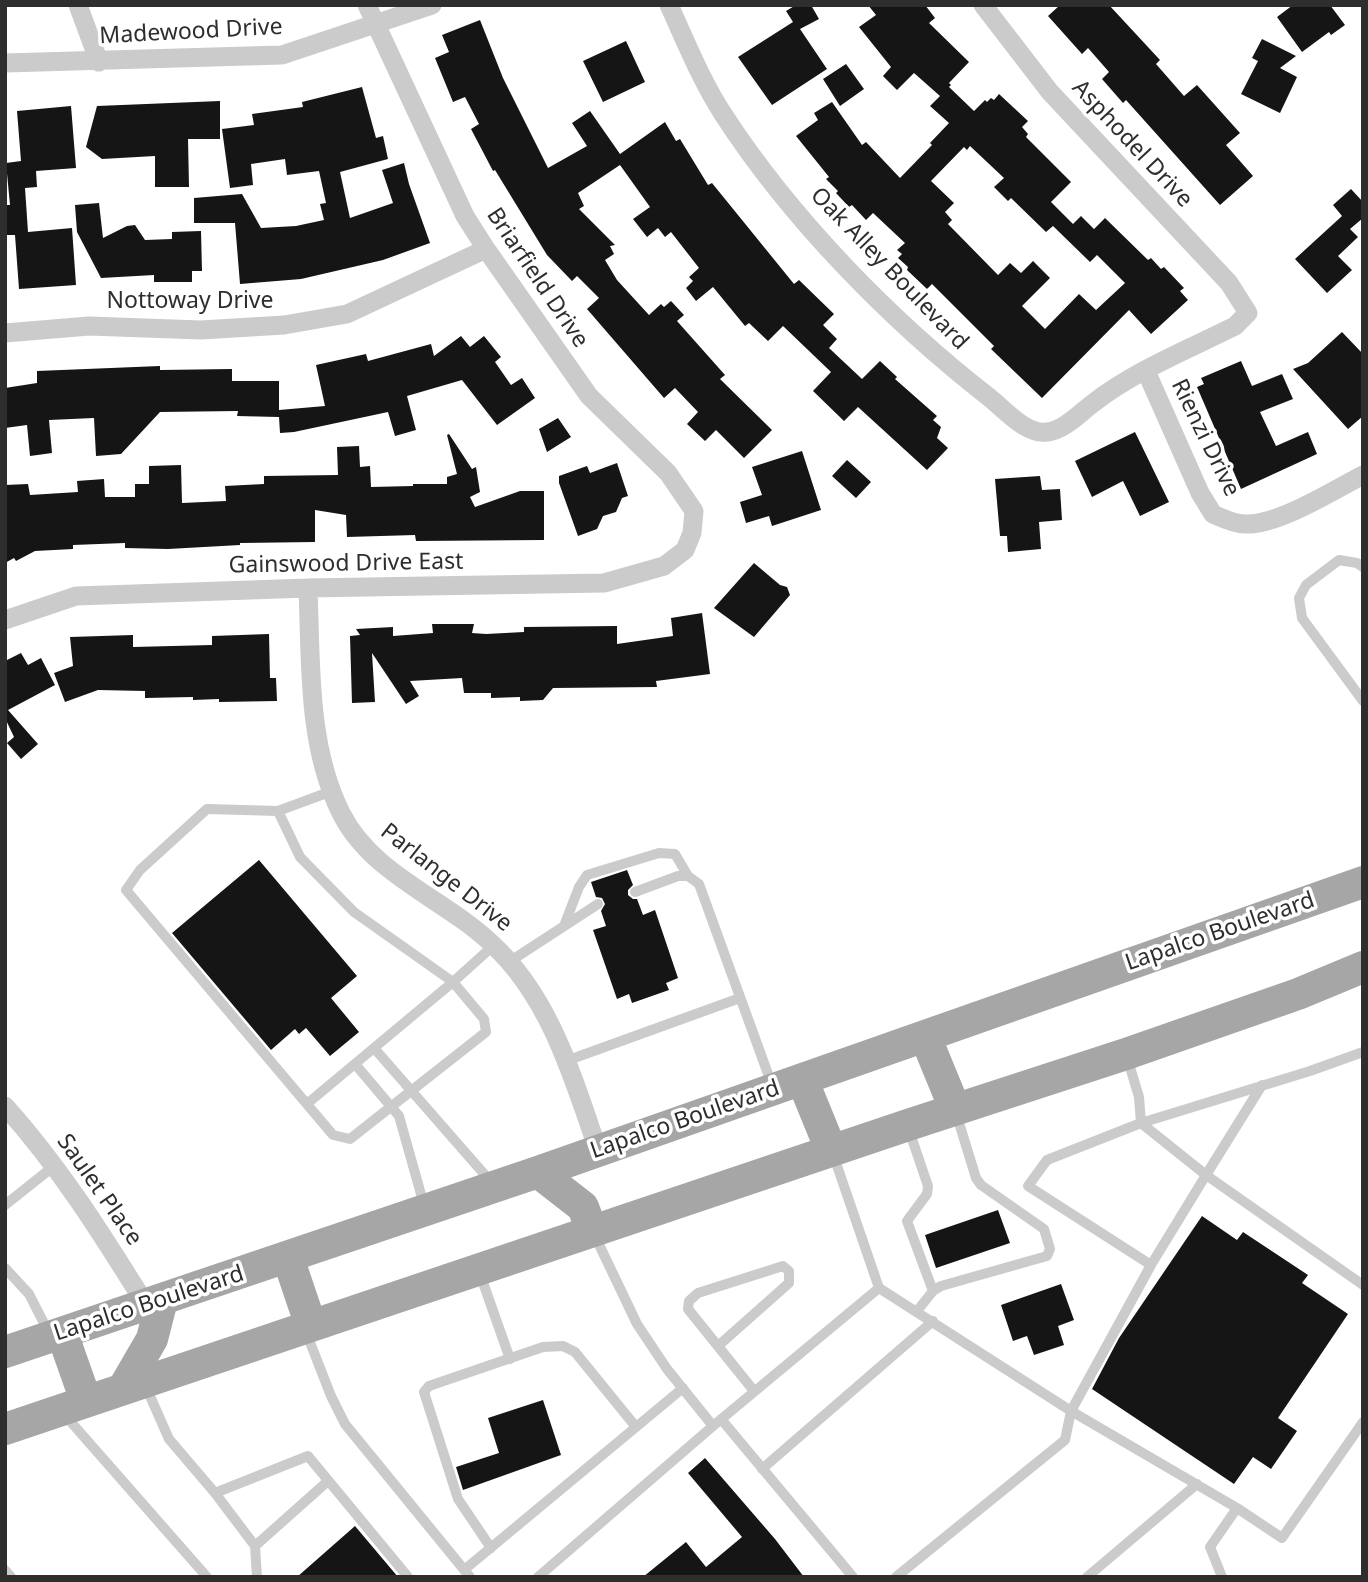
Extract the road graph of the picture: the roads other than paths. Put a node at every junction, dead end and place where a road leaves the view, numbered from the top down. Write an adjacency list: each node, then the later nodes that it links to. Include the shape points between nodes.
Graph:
1 (78, 5): 7 (street)
2 (367, 5): 6 (street, Briarfield Drive)
3 (432, 5): 6 (street, Madewood Drive)
4 (669, 5): 12 (street, Oak Alley Boulevard, via 722,113 811,229 948,366 1029,429 1047,432 1065,426 1118,384)
5 (983, 5): 10 (street, Asphodel Drive, via 1049,92 1229,283)
6 (375, 26): 7 (street, Madewood Drive, via 282,55); 9 (street, Briarfield Drive)
7 (99, 62): 8 (street, Madewood Drive)
8 (5, 63)
9 (486, 249): 11 (street, Nottoway Drive, via 347,314 284,325 201,330 89,326); 14 (street, Briarfield Drive, via 589,396 668,473 685,496 694,511)
10 (1248, 313): 12 (street, Oak Alley Boulevard, via 1235,326)
11 (5, 333)
12 (1146, 371): 13 (street, Rienzi Drive, via 1213,514 1245,524 1264,521)
13 (1363, 475)
14 (685, 550): 16 (street, Gainswood Drive East, via 664,566 604,583)
15 (1363, 567): 18 (lane, via 1339,560 1306,585 1299,598 1302,618)
16 (308, 588): 17 (street, Gainswood Drive East, via 75,596); 19 (street, Parlange Drive, via 313,704)
17 (5, 620)
18 (1363, 701)
19 (332, 791): 20 (lane); 26 (street, Parlange Drive, via 355,836 377,860)
20 (278, 811): 29 (lane, via 300,857 354,912); 40 (lane, via 207,809 140,870 126,890)
21 (688, 876): 23 (lane); 25 (lane, via 675,853 659,853 587,875); 30 (lane, via 699,884)
22 (1363, 882): 31 (main road, Lapalco Boulevard)
23 (635, 892)
24 (598, 904): 25 (lane)
25 (564, 926): 27 (lane)
26 (494, 945): 27 (street, Parlange Drive); 29 (lane)
27 (508, 962): 35 (street, Parlange Drive, via 549,1021)
28 (1359, 972): 34 (main road)
29 (453, 982): 32 (lane); 39 (lane, via 484,1019 486,1032)
30 (740, 998): 35 (lane); 37 (lane)
31 (925, 1036): 37 (main road, Lapalco Boulevard); 43 (main road)
32 (374, 1048): 36 (lane); 39 (lane)
33 (1363, 1052): 38 (lane)
34 (1126, 1054): 43 (main road); 44 (lane, via 1139,1097)
35 (566, 1061): 46 (street, Parlange Drive)
36 (355, 1064): 40 (lane); 42 (lane)
37 (787, 1084): 46 (main road, Lapalco Boulevard); 47 (main road)
38 (1262, 1085): 44 (lane); 50 (lane)
39 (411, 1092): 42 (lane); 51 (lane)
40 (308, 1103): 42 (lane, via 333,1135 350,1139)
41 (5, 1106): 48 (street, Saulet Place)
42 (392, 1107): 53 (lane, via 400,1116)
43 (955, 1110): 45 (main road); 61 (lane, via 976,1178 1044,1229 1051,1249 1047,1256)
44 (1141, 1123): 50 (lane); 56 (lane, via 1047,1160 1028,1186)
45 (908, 1125): 47 (main road); 61 (lane, via 928,1186 907,1221)
46 (598, 1150): 49 (main road, Lapalco Boulevard)
47 (831, 1150): 54 (main road); 60 (lane)
48 (54, 1166): 52 (lane); 62 (street, Saulet Place)
49 (538, 1172): 51 (main road, Lapalco Boulevard); 54 (main road, via 583,1207)
50 (1206, 1175): 56 (lane); 59 (lane)
51 (495, 1186): 53 (main road, Lapalco Boulevard)
52 (5, 1205)
53 (426, 1211): 55 (main road, Lapalco Boulevard)
54 (592, 1231): 58 (main road); 71 (lane, via 637,1324)
55 (288, 1258): 62 (main road, Lapalco Boulevard); 65 (main road)
56 (1152, 1265): 74 (lane)
57 (5, 1268): 66 (lane)
58 (478, 1269): 65 (main road); 69 (lane)
59 (1363, 1285)
60 (879, 1288): 63 (lane); 72 (lane)
61 (933, 1291): 63 (lane)
62 (154, 1303): 66 (main road, Lapalco Boulevard); 70 (main road, via 152,1339)
63 (917, 1311): 64 (lane)
64 (933, 1321): 74 (lane); 79 (lane)
65 (307, 1327): 70 (main road); 87 (lane, via 345,1424)
66 (57, 1335): 68 (main road, Lapalco Boulevard); 73 (main road)
67 (718, 1346): 67 (lane, via 688,1310 689,1301 698,1293 783,1266 789,1270 789,1283); 72 (lane)
68 (5, 1352)
69 (510, 1359): 77 (lane, via 543,1347 563,1346 575,1352); 85 (lane, via 429,1386 424,1392 458,1499)
70 (133, 1385): 73 (main road); 82 (lane, via 169,1439)
71 (682, 1388): 75 (lane); 77 (lane)
72 (754, 1391): 75 (lane)
73 (74, 1406): 78 (main road); 89 (lane)
74 (1071, 1410): 81 (lane); 94 (lane, via 1065,1440)
75 (717, 1422): 79 (lane); 92 (lane)
76 (1363, 1422): 83 (lane, via 1282,1538)
77 (636, 1427): 85 (lane)
78 (5, 1429)
79 (762, 1469): 93 (lane)
80 (328, 1480): 82 (lane, via 308,1456); 84 (lane); 91 (lane)
81 (1197, 1484): 83 (lane); 95 (lane)
82 (215, 1493): 84 (lane)
83 (1237, 1508): 96 (lane, via 1210,1547)
84 (256, 1546): 90 (lane)
85 (491, 1548): 87 (lane)
86 (5, 1570): 88 (lane)
87 (467, 1573)
88 (12, 1577)
89 (207, 1577)
90 (257, 1577)
91 (408, 1577)
92 (538, 1577)
93 (853, 1577)
94 (896, 1577)
95 (1087, 1577)
96 (1222, 1577)

